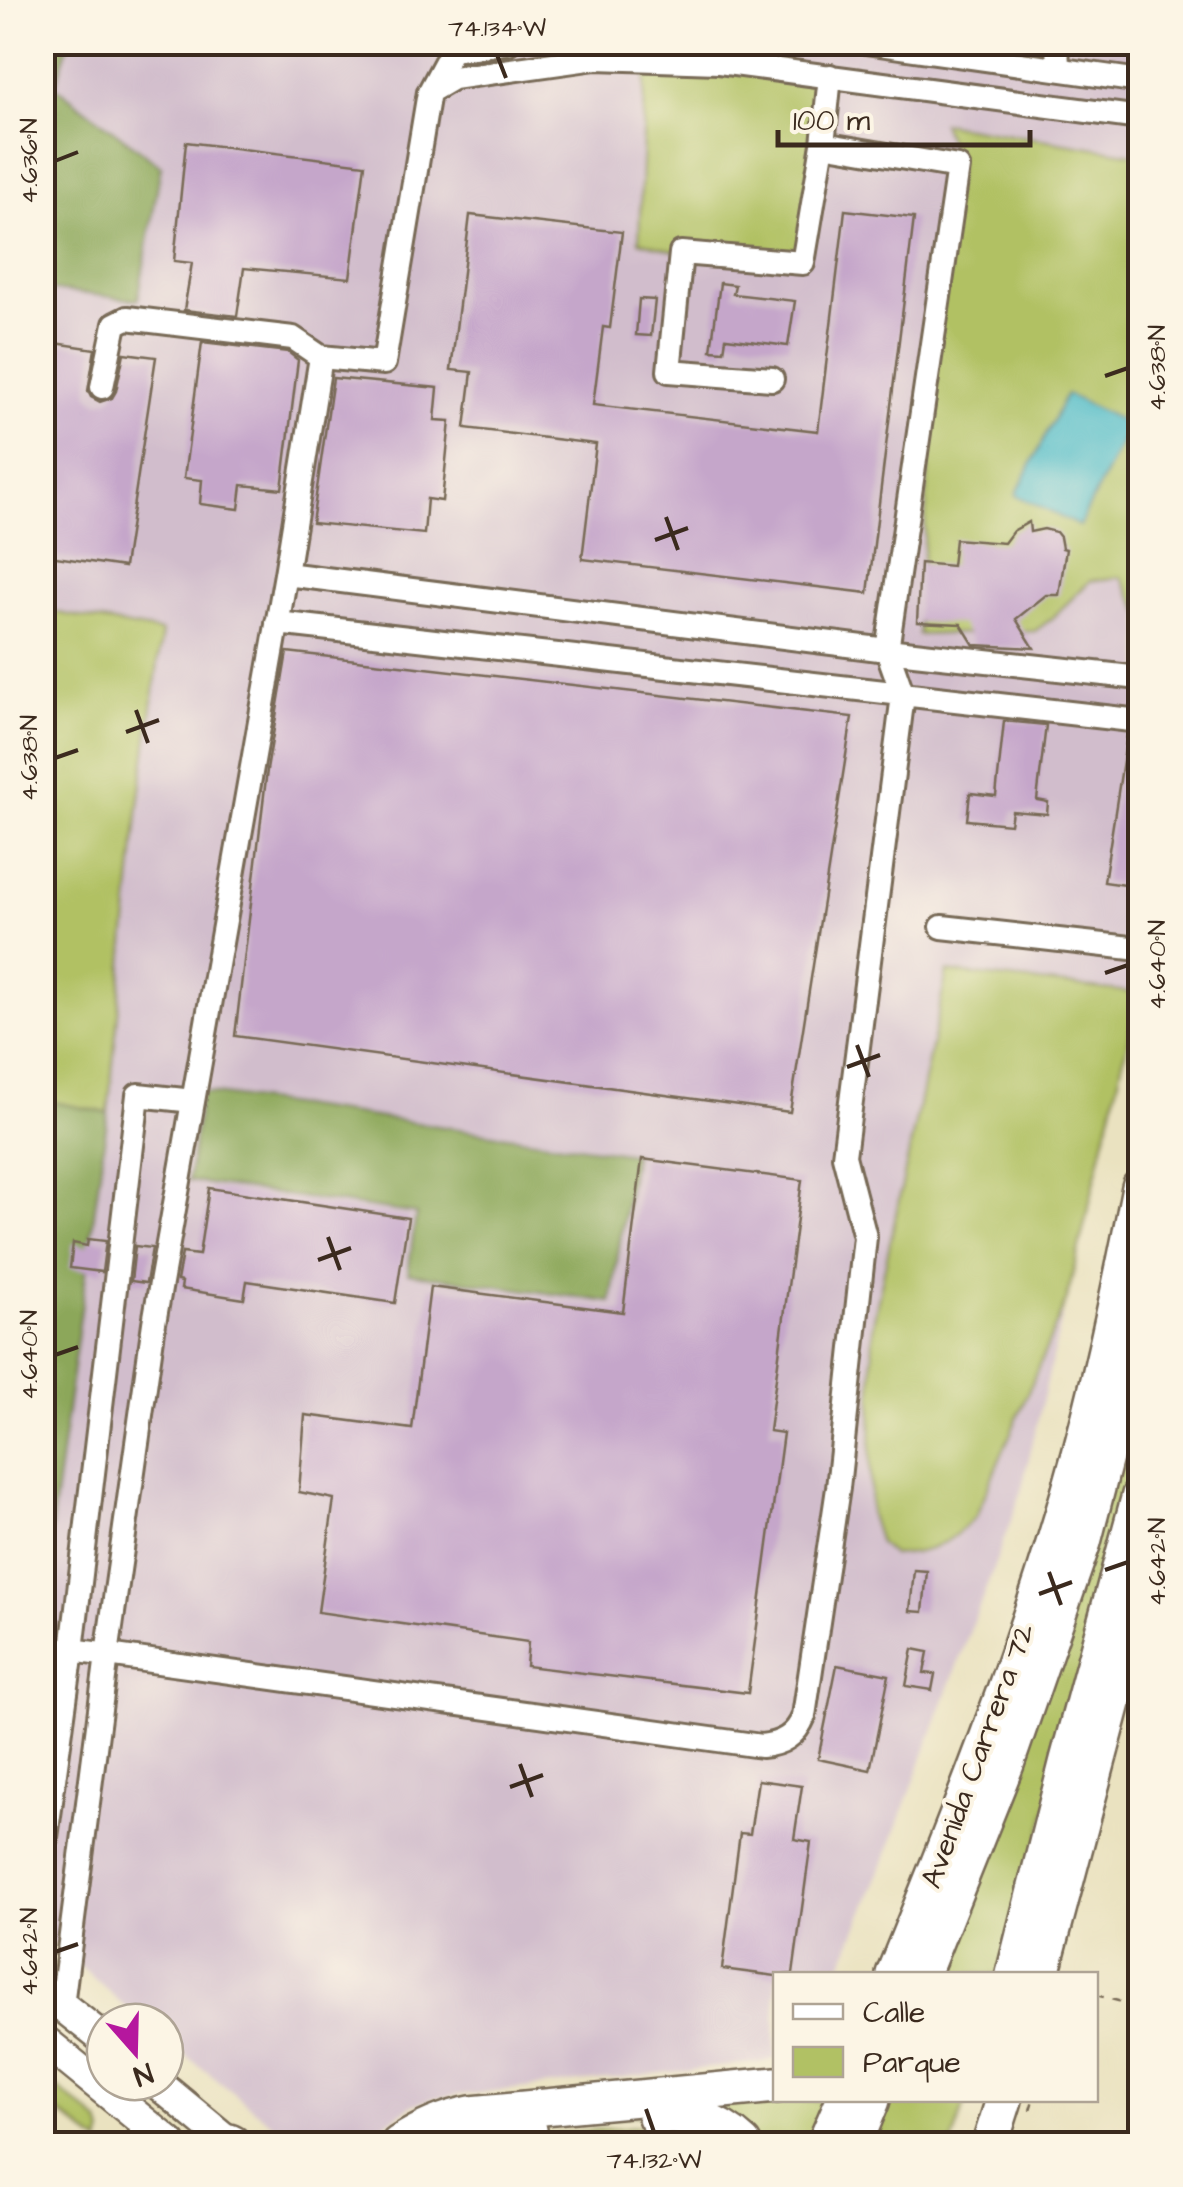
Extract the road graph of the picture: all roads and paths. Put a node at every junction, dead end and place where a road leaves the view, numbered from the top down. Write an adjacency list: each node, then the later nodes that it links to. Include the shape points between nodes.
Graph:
1 (510, 42): 8 (lane, via 452,50)
2 (864, 42): 5 (lane)
3 (1058, 42): 5 (lane)
4 (719, 52): 6 (lane); 8 (lane, via 596,58 453,78)
5 (1058, 69): 7 (lane)
6 (830, 76): 9 (lane); 10 (lane)
7 (1140, 81)
8 (429, 92): 11 (lane, via 384,363)
9 (1140, 118)
10 (823, 144): 12 (lane, via 804,263 681,253 669,372); 16 (lane, via 958,167)
11 (321, 357): 13 (lane, via 292,338 127,318 115,324); 14 (lane)
12 (772, 379)
13 (102, 387)
14 (286, 574): 15 (lane); 16 (lane)
15 (277, 623): 18 (lane); 22 (lane)
16 (888, 650): 17 (lane); 18 (lane)
17 (1140, 678)
18 (903, 694): 19 (lane); 30 (lane, via 844,1156 866,1237 835,1507 804,1716 793,1734 760,1746)
19 (1140, 721)
20 (942, 927): 21 (lane)
21 (1140, 949)
22 (193, 1101): 29 (lane, via 138,1095); 30 (lane)
23 (1140, 1187): 25 (highway, Avenida Carrera 72)
24 (1140, 1322): 26 (highway, Avenida Carrera 72)
25 (1087, 1430): 26 (highway); 32 (highway, Avenida Carrera 72, via 991,1730)
26 (1099, 1485): 33 (highway, Avenida Carrera 72, via 1006,1764)
27 (1140, 1495): 34 (highway)
28 (1139, 1612): 35 (highway)
29 (72, 1650): 30 (lane); 31 (lane)
30 (107, 1654): 37 (lane)
31 (42, 1866)
32 (895, 1972)
33 (923, 1972)
34 (1015, 1972)
35 (1043, 1972)
36 (1098, 1996): 38 (path)
37 (52, 1998): 39 (main road)
38 (1140, 2007)
39 (85, 2024)
40 (42, 2040): 47 (main road)
41 (773, 2085): 50 (highway, via 471,2114 448,2118)
42 (180, 2102): 49 (main road)
43 (843, 2102): 53 (highway)
44 (871, 2102): 54 (highway)
45 (978, 2102): 55 (highway)
46 (1003, 2102): 56 (highway)
47 (138, 2132): 48 (main road)
48 (172, 2144)
49 (231, 2144)
50 (399, 2144)
51 (468, 2144): 52 (highway, via 502,2134 676,2115 710,2121)
52 (743, 2144)
53 (825, 2144)
54 (854, 2144)
55 (966, 2144)
56 (990, 2144)

